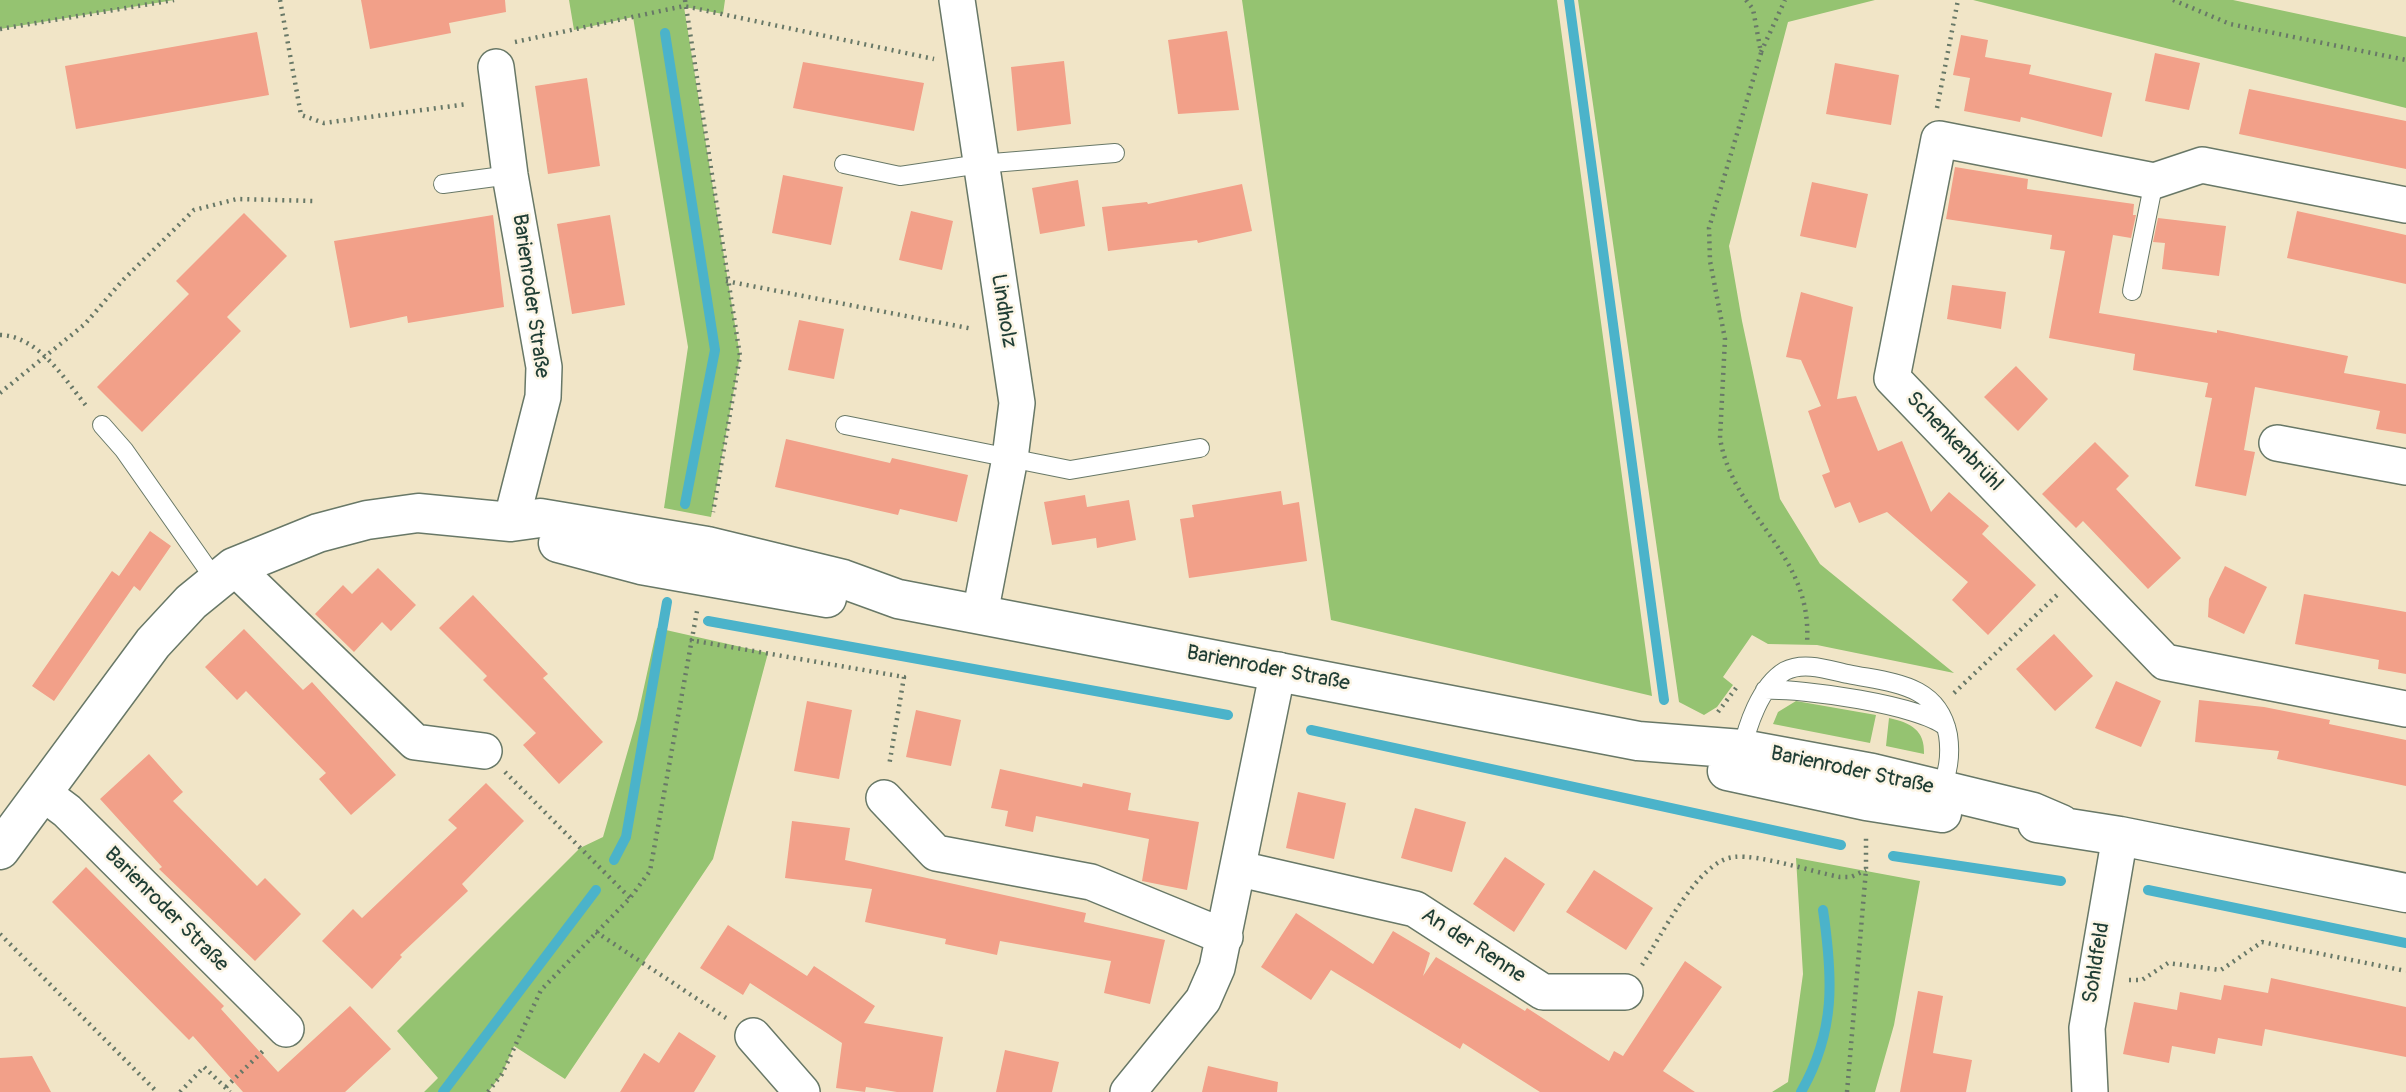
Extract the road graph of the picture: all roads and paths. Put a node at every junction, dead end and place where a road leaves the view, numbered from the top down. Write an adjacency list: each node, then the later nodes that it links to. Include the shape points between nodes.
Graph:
1 (174, 0): 9 (path)
2 (279, 0): 13 (path, via 301,115 324,123)
3 (957, 0): 17 (street, Lindholz)
4 (1746, 0): 10 (path, via 1753,9)
5 (1785, 0): 10 (path)
6 (1958, 0): 14 (path, via 1933,126)
7 (2173, 0): 11 (path, via 2230,24)
8 (684, 3): 12 (path); 13 (path, via 492,47); 23 (path)
9 (0, 29)
10 (1760, 53): 42 (path, via 1709,228 1710,261 1725,340 1720,438 1722,453 1744,499 1796,575 1808,624)
11 (2406, 60)
12 (942, 61)
13 (498, 83): 18 (street, Barienroder Straße)
14 (1939, 139): 19 (street); 37 (street, Schenkenbrühl, via 1892,378)
15 (1115, 153): 17 (lane)
16 (844, 164): 17 (lane, via 900,176)
17 (980, 164): 33 (street, Lindholz, via 1017,403)
18 (510, 175): 20 (lane); 36 (street, Barienroder Straße, via 544,367 543,397)
19 (2154, 181): 22 (street, via 2202,166); 24 (lane)
20 (443, 184)
21 (315, 201): 27 (path, via 237,199 194,210)
22 (2406, 205)
23 (726, 281): 25 (path); 35 (path, via 740,356)
24 (2132, 291)
25 (981, 330)
26 (0, 335): 27 (path, via 15,336)
27 (47, 358): 28 (path); 29 (path)
28 (0, 393)
29 (102, 425): 38 (lane)
30 (845, 425): 33 (lane)
31 (2277, 443): 34 (street)
32 (1200, 448): 33 (lane, via 1070,470)
33 (1010, 458): 40 (street, Lindholz)
34 (2406, 467)
35 (711, 517)
36 (511, 522): 38 (main road, Barienroder Straße, via 418,513 367,520 285,545); 40 (main road, Barienroder Straße, via 538,538 641,565 839,600 898,599)
37 (2081, 573): 45 (path); 46 (street, Schenkenbrühl, via 2165,662)
38 (225, 574): 48 (street, via 415,742); 50 (main road, Barienroder Straße, via 153,643)
39 (698, 603): 41 (path)
40 (981, 614): 43 (main road, Barienroder Straße)
41 (691, 640): 51 (path, via 904,677); 59 (path, via 650,871)
42 (1806, 652)
43 (1278, 670): 49 (main road, Barienroder Straße); 56 (street)
44 (1765, 690): 47 (lane, via 1805,690 1921,714); 47 (lane, via 1782,673 1797,667 1869,678 1929,697); 49 (lane)
45 (1954, 694)
46 (2406, 709)
47 (1946, 727): 52 (lane, via 1949,766)
48 (484, 751): 59 (path)
49 (1740, 762): 52 (main road, Barienroder Straße)
50 (43, 793): 55 (main road, Barienroder Straße); 66 (street, Barienroder Straße)
51 (884, 798): 62 (street, via 936,853 1091,882)
52 (1933, 800): 54 (main road, Barienroder Straße, via 2033,812 2061,824)
53 (1866, 826): 57 (path)
54 (2120, 835): 58 (main road, Barienroder Straße); 64 (street, Sohldfeld)
55 (0, 850)
56 (1240, 869): 62 (street); 65 (street, An der Renne, via 1415,909 1543,992)
57 (1866, 870): 65 (path, via 1846,878 1745,857 1721,860 1700,877); 74 (path)
58 (2406, 893)
59 (630, 898): 60 (path)
60 (596, 932): 67 (path); 71 (path, via 541,990 502,1074)
61 (0, 934): 69 (path)
62 (1225, 937): 73 (street, via 1203,1000)
63 (2406, 971): 64 (path, via 2262,942 2221,970 2168,962 2142,980)
64 (2094, 981): 75 (street, Sohldfeld, via 2087,1027)
65 (1625, 992)
66 (286, 1029): 68 (path)
67 (753, 1036): 72 (street)
68 (228, 1090): 70 (path, via 204,1067)
69 (157, 1092)
70 (180, 1092)
71 (488, 1092)
72 (802, 1092)
73 (1128, 1092)
74 (1847, 1092)
75 (2090, 1092)

